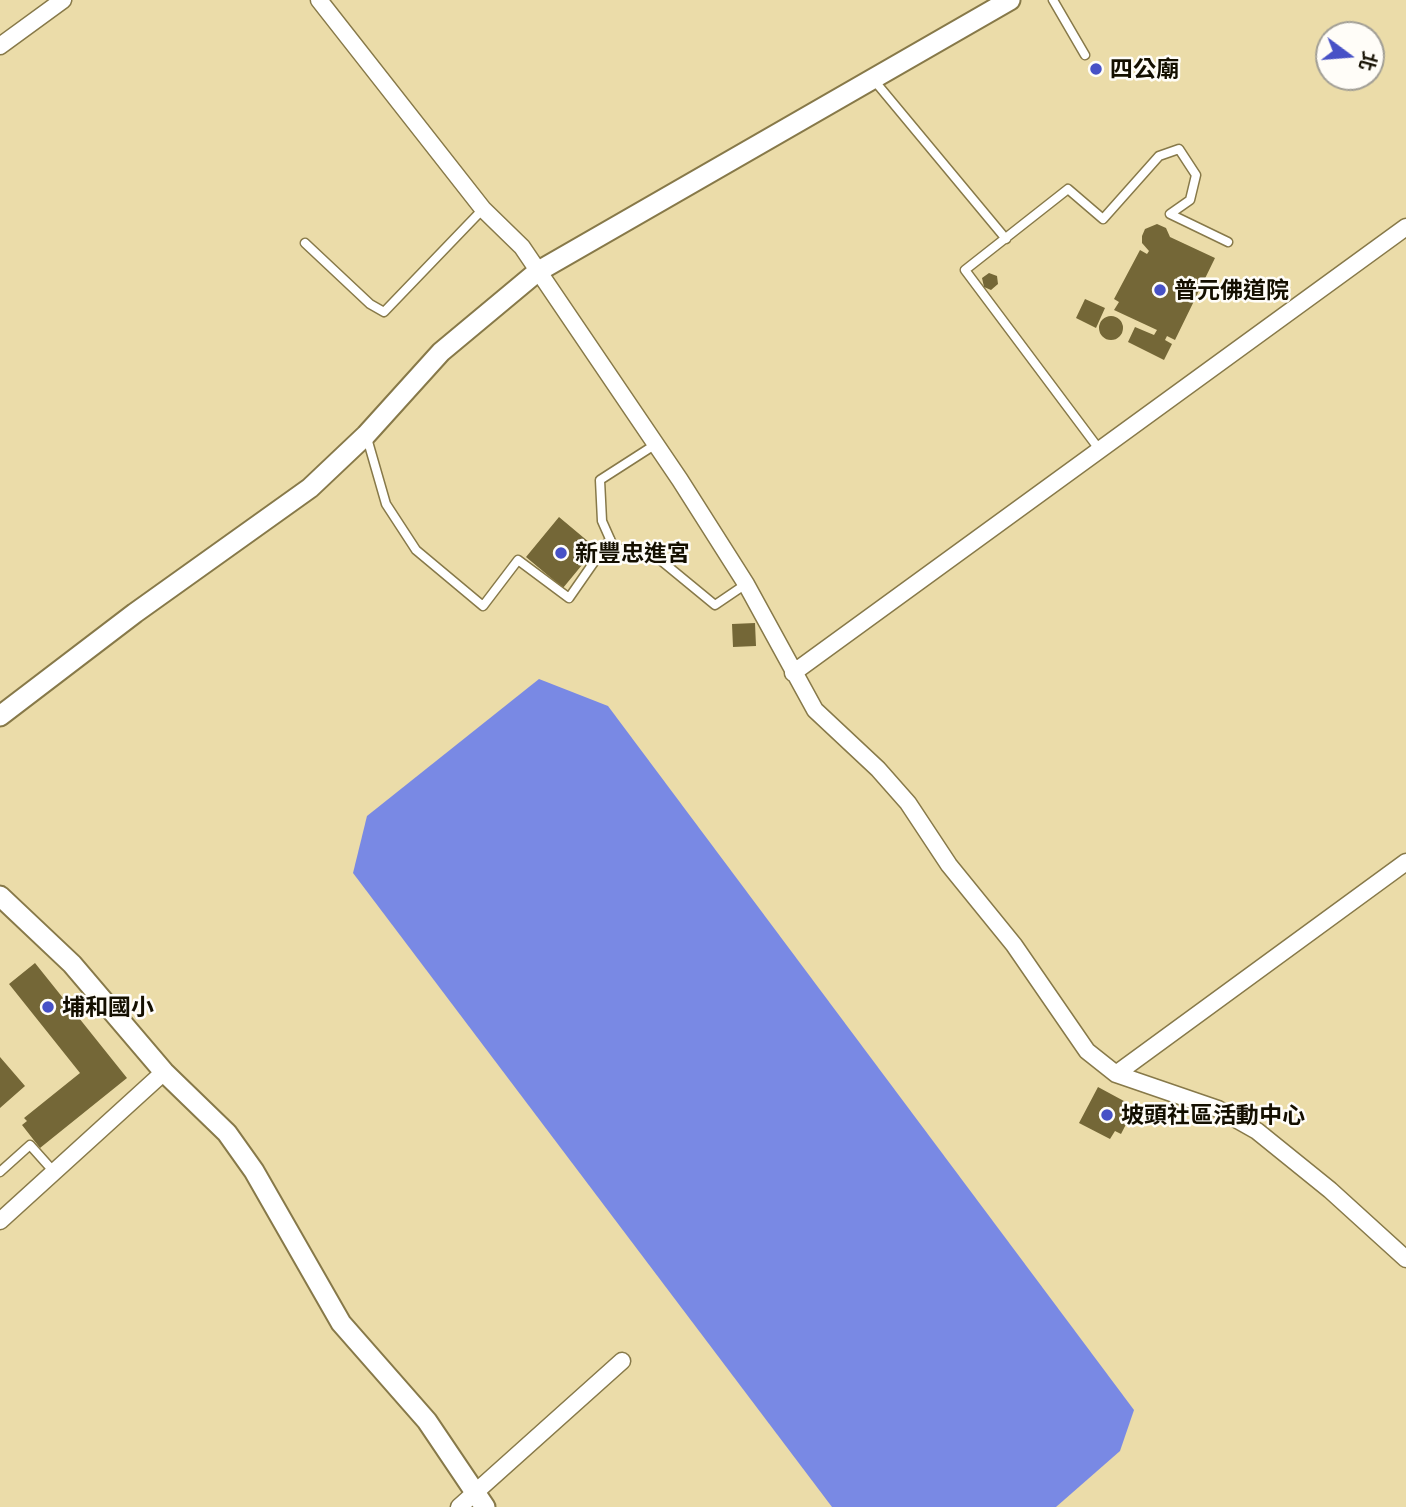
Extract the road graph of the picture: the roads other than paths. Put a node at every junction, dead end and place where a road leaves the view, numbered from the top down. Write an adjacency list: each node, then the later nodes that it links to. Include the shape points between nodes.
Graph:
1 (63, 0): 5 (street)
2 (319, 0): 8 (street)
3 (1010, 0): 7 (street)
4 (1054, 0): 6 (lane)
5 (0, 46)
6 (1085, 55)
7 (873, 79): 10 (lane); 13 (street)
8 (483, 209): 12 (lane, via 384,312); 13 (street, via 522,247)
9 (1406, 227): 16 (street)
10 (1006, 239): 11 (lane, via 1068,189 1103,219 1159,156 1179,149 1196,175 1190,200 1170,214); 16 (lane, via 965,270)
11 (1228, 242)
12 (305, 243)
13 (537, 272): 14 (street, via 441,352); 15 (street)
14 (366, 435): 17 (lane, via 386,504 416,550 483,606 518,561 569,598); 20 (street, via 310,488)
15 (656, 444): 17 (lane, via 600,480 601,521); 18 (street)
16 (1100, 449): 19 (street)
17 (610, 539): 18 (lane, via 614,548 653,554 715,605)
18 (746, 584): 19 (street)
19 (793, 673): 24 (street, via 815,710 908,803 1087,1051)
20 (0, 716)
21 (1406, 862): 24 (street)
22 (0, 896): 23 (street, via 72,964)
23 (164, 1072): 26 (street); 30 (street, via 227,1133 254,1171 341,1323 427,1421)
24 (1116, 1074): 28 (street, via 1218,1109 1257,1131 1330,1189)
25 (0, 1172): 26 (lane, via 30,1145)
26 (55, 1173): 27 (street)
27 (0, 1221)
28 (1406, 1259)
29 (622, 1361): 30 (street)
30 (473, 1503)

